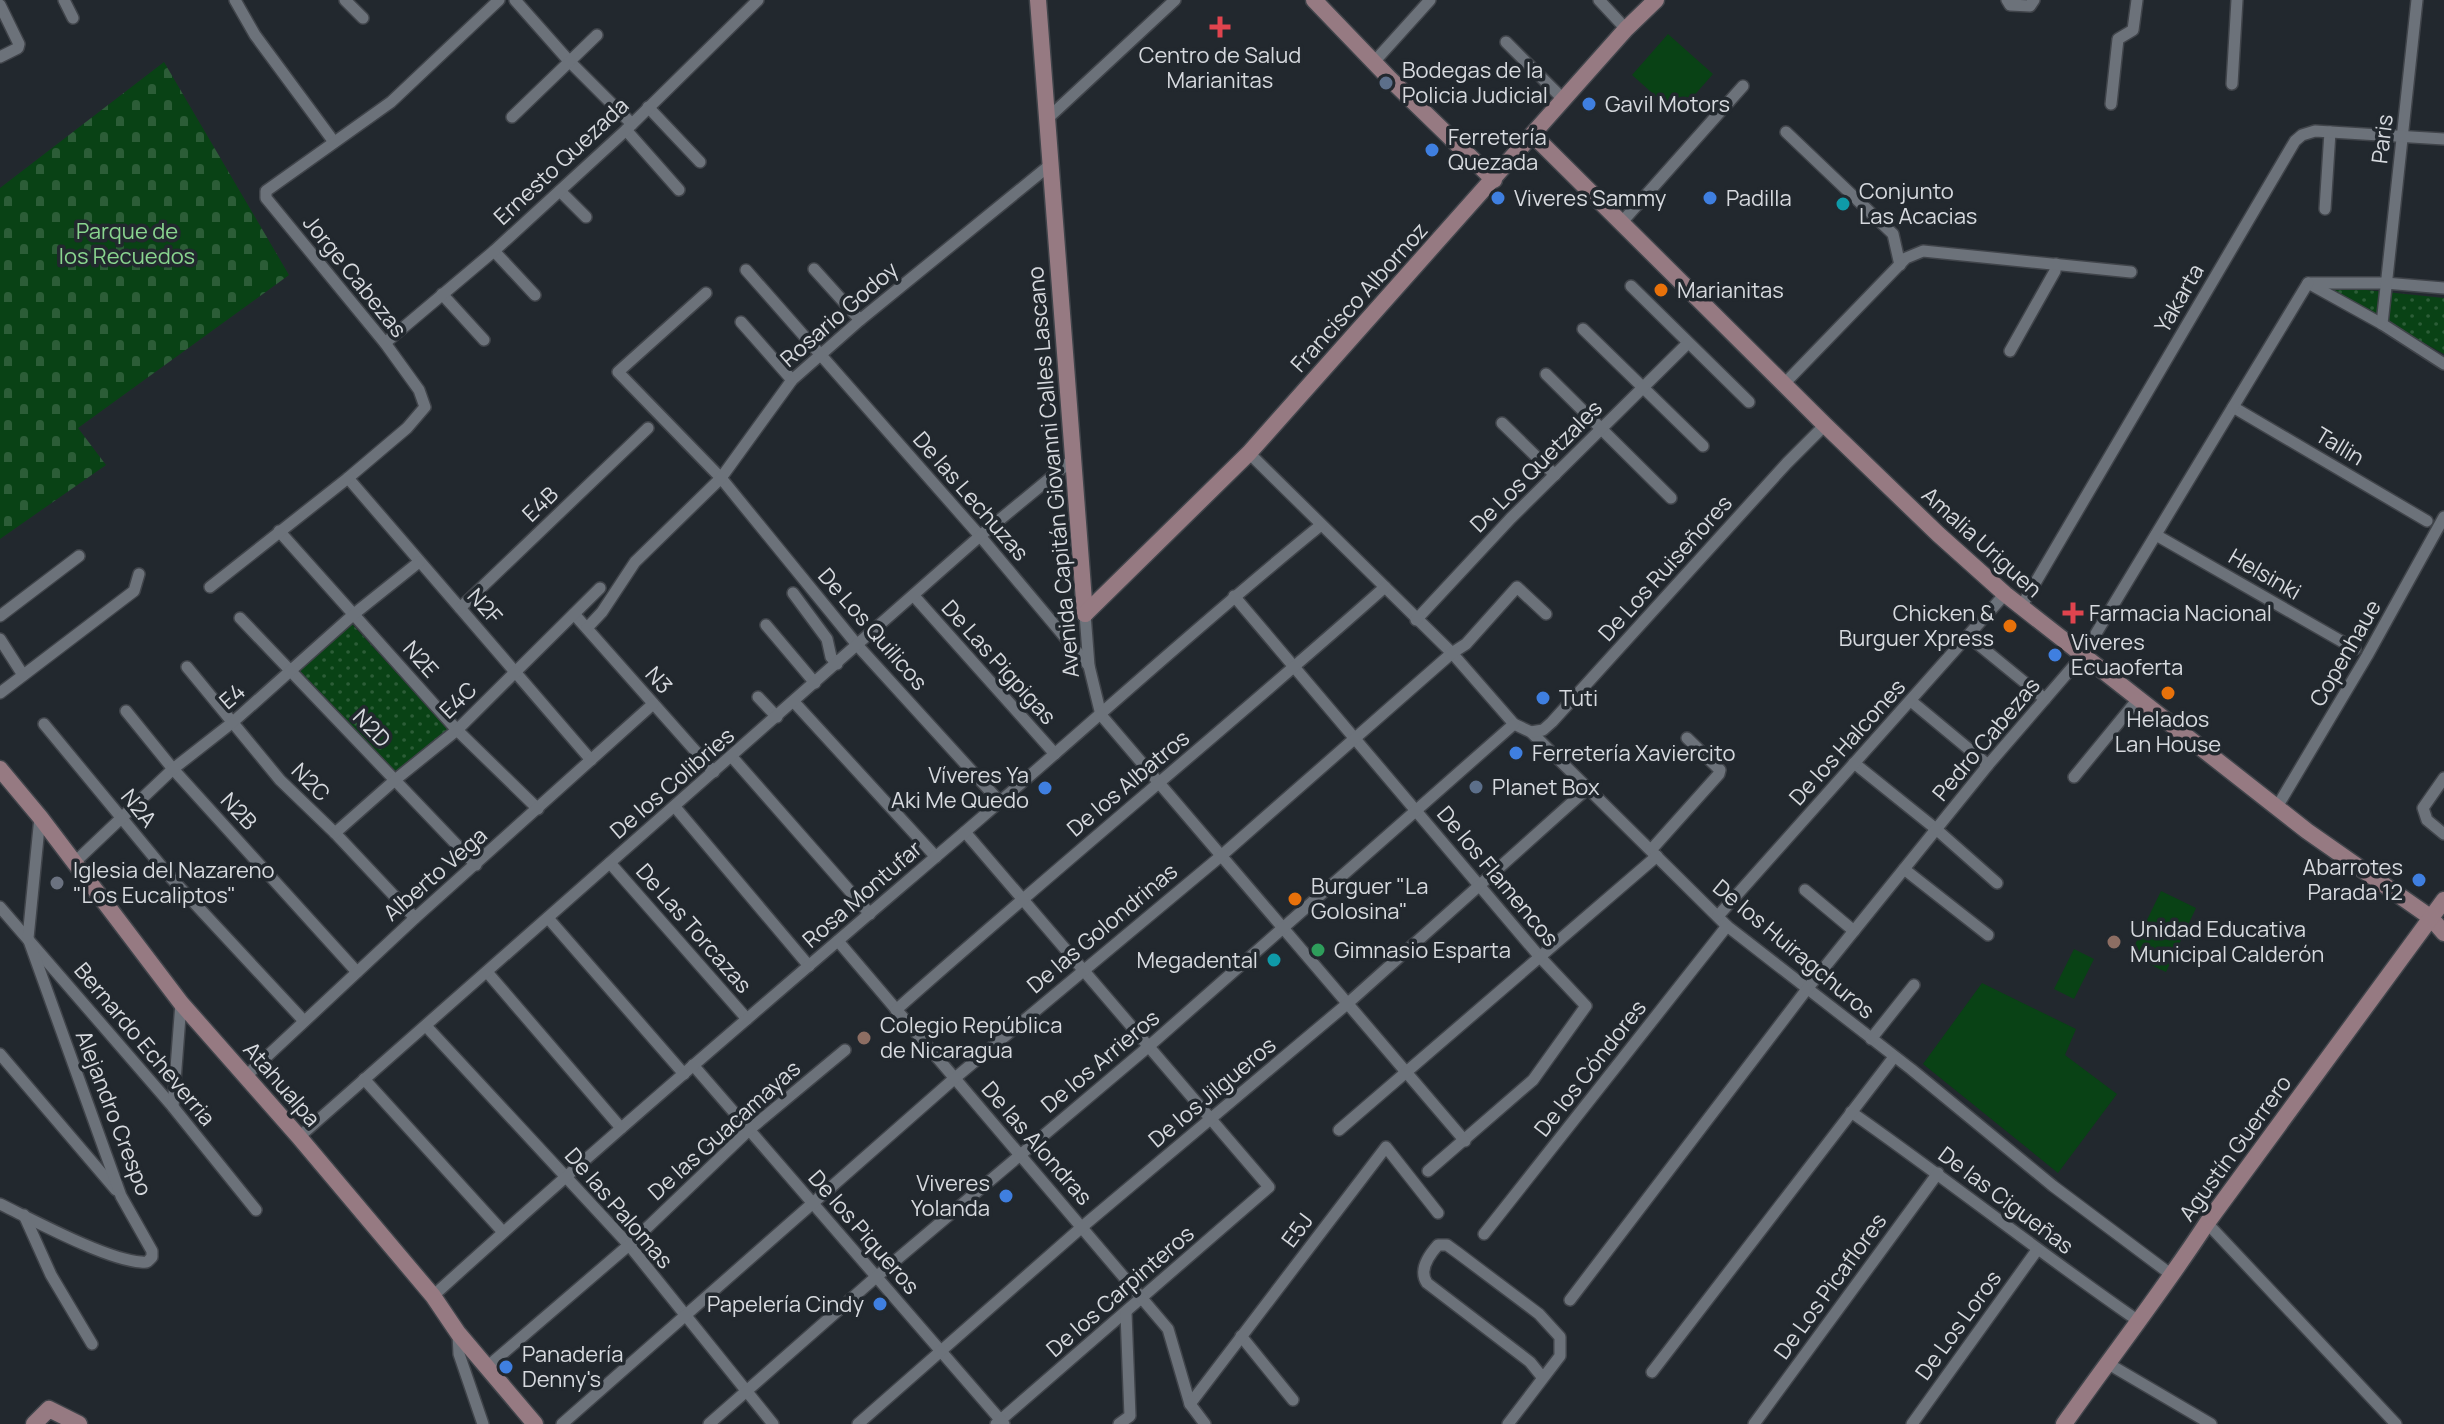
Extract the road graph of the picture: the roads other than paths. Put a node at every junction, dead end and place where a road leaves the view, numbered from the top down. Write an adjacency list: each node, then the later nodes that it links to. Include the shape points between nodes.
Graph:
1 (64, 0): 19 (street)
2 (235, 0): 40 (street)
3 (345, 0): 20 (street)
4 (499, 0): 40 (street, Jorge Cabezas, via 391,102)
5 (515, 0): 25 (street)
6 (758, 0): 31 (street, Ernesto Quezada)
7 (1038, 0): 33 (street, Avenida Capitán Giovanni Calles Lascano)
8 (1175, 0): 33 (street)
9 (1430, 0): 26 (street)
10 (1599, 0): 21 (street)
11 (1656, 0): 21 (street, Francisco Albornoz)
12 (2007, 0): 13 (street, via 2010,5 2030,6)
13 (2034, 0)
14 (2137, 0): 30 (street, via 2133,30 2118,39)
15 (2237, 0): 27 (street)
16 (2417, 0): 38 (street, Paris)
17 (1319, 1): 26 (street)
18 (0, 5): 24 (street, via 19,44)
19 (73, 18)
20 (363, 18)
21 (1626, 29): 29 (street, Francisco Albornoz)
22 (597, 35): 25 (street)
23 (1506, 42): 29 (street)
24 (0, 57)
25 (569, 61): 32 (street); 34 (street)
26 (1374, 62): 43 (street)
27 (2232, 84)
28 (1743, 86): 48 (street)
29 (1564, 100): 37 (street, Francisco Albornoz)
30 (2111, 104)
31 (648, 107): 34 (street, Ernesto Quezada); 41 (street)
32 (512, 117)
33 (1047, 119): 42 (street, Avenida Capitán Giovanni Calles Lascano)
34 (629, 127): 44 (street); 45 (street, Ernesto Quezada)
35 (1786, 132): 51 (street, via 1893,234)
36 (2330, 132): 38 (street, Yakarta); 46 (street); 105 (street, Yakarta, via 2315,131 2295,141)
37 (1533, 135): 43 (street, Francisco Albornoz); 48 (street, Amalia Uriguen)
38 (2403, 135): 39 (street, Yakarta); 56 (street, Paris)
39 (2444, 139)
40 (334, 142): 67 (street, Jorge Cabezas, via 269,187 266,198)
41 (700, 162)
42 (1050, 165): 62 (street, Rosario Godoy); 84 (street, Avenida Capitán Giovanni Calles Lascano)
43 (1494, 180): 83 (street, Francisco Albornoz)
44 (679, 190)
45 (560, 191): 47 (street); 49 (street, Ernesto Quezada)
46 (2325, 209)
47 (586, 217)
48 (1622, 222): 74 (street, Amalia Uriguen)
49 (494, 251): 60 (street, Ernesto Quezada); 61 (street)
50 (2056, 264): 51 (street, via 1923,251); 54 (street); 69 (street)
51 (1900, 265): 74 (street)
52 (814, 269): 62 (street)
53 (746, 270): 70 (street)
54 (2131, 272)
55 (2308, 283): 56 (street); 64 (street); 77 (street, Pedro Cabezas)
56 (2385, 283): 58 (street); 64 (street, Paris)
57 (1631, 286): 68 (street)
58 (2444, 288)
59 (706, 293): 87 (street, De Los Quilicos, via 618,372)
60 (442, 294): 66 (street); 67 (street, Ernesto Quezada)
61 (535, 295)
62 (860, 320): 70 (street, Rosario Godoy)
63 (741, 322): 73 (street)
64 (2382, 324): 71 (street)
65 (1583, 329): 75 (street)
66 (484, 340)
67 (385, 343): 86 (street, Jorge Cabezas, via 425,407)
68 (1688, 343): 75 (street, De Los Quetzales); 76 (street)
69 (2010, 351)
70 (821, 353): 73 (street, Rosario Godoy); 94 (street, De las Lechuzas)
71 (2444, 364)
72 (1546, 374): 81 (street)
73 (792, 380): 87 (street, Rosario Godoy)
74 (1785, 383): 79 (street, Amalia Uriguen)
75 (1643, 388): 81 (street, De Los Quetzales); 82 (street)
76 (1749, 402)
77 (2233, 407): 90 (street, Tallin); 93 (street, Pedro Cabezas)
78 (1502, 423): 85 (street)
79 (1825, 425): 102 (street, Amalia Uriguen); 144 (street, De Los Ruiseñores, via 1552,722)
80 (648, 428): 106 (street, E4B)
81 (1601, 430): 85 (street, De Los Quetzales); 88 (street)
82 (1703, 446)
83 (1249, 453): 91 (street, De los Huiragchuros); 109 (street, Francisco Albornoz)
84 (1072, 460): 94 (street, De los Colibries); 109 (street, Avenida Capitán Giovanni Calles Lascano)
85 (1555, 475): 113 (street, De Los Quetzales)
86 (348, 478): 92 (street, Jorge Cabezas); 96 (street, N2F)
87 (721, 478): 115 (street, Rosario Godoy, via 635,562); 118 (street, De Los Quilicos)
88 (1671, 498)
89 (2444, 517): 162 (street, Copenhaue)
90 (2427, 521)
91 (1321, 525): 99 (street, De los Huiragchuros); 104 (street, Rosa Montufar)
92 (279, 531): 98 (street, Jorge Cabezas); 107 (street, N2E)
93 (2156, 535): 119 (street, Helsinki); 121 (street, Pedro Cabezas)
94 (980, 536): 103 (street, De los Colibries); 123 (street, De las Lechuzas)
95 (79, 556): 111 (street)
96 (419, 562): 106 (street, N2F); 107 (street, E4)
97 (139, 574): 128 (street, via 134,591)
98 (210, 587)
99 (1385, 587): 113 (street, De los Huiragchuros); 125 (street, De los Albatros)
100 (600, 588): 108 (street, E4C)
101 (793, 593): 122 (street, via 827,639)
102 (2005, 594): 105 (street, Amalia Uriguen); 116 (street, De los Halcones)
103 (914, 596): 118 (street, De los Colibries); 147 (street, De Las Pigpigas)
104 (1234, 596): 125 (street, De los Flamencos); 138 (street, Rosa Montufar)
105 (2021, 607): 121 (street, Amalia Uriguen)
106 (460, 608): 127 (street, N2F)
107 (354, 614): 126 (street, E4); 143 (street, N2E)
108 (574, 614): 115 (street, N3); 127 (street, E4C)
109 (1085, 614): 123 (street, Avenida Capitán Giovanni Calles Lascano)
110 (1546, 614): 120 (street, De las Golondrinas, via 1517,587)
111 (0, 616)
112 (240, 618): 126 (street, N2D)
113 (1416, 620): 120 (street, De los Huiragchuros)
114 (766, 625): 129 (street)
115 (587, 628): 136 (street, N3)
116 (1968, 636): 132 (street); 134 (street, De los Halcones)
117 (0, 639): 128 (street)
118 (858, 646): 122 (street, De los Colibries); 160 (street, De Los Quilicos)
119 (2355, 649)
120 (1452, 653): 142 (street, De los Huiragchuros); 146 (street, De las Golondrinas)
121 (2083, 655): 132 (street, Pedro Cabezas); 133 (street, Amalia Uriguen)
122 (837, 664): 129 (street, De los Colibries)
123 (1089, 666): 138 (street, Avenida Capitán Giovanni Calles Lascano)
124 (187, 667): 140 (street, N2C)
125 (1295, 668): 146 (street, De los Flamencos); 158 (street, De los Albatros)
126 (289, 671): 140 (street, E4); 157 (street, N2D)
127 (517, 671): 143 (street, E4C); 149 (street, N2F)
128 (23, 675): 130 (street)
129 (815, 683): 135 (street, De los Colibries)
130 (0, 693)
131 (758, 697): 139 (street)
132 (2045, 699): 151 (street, Pedro Cabezas)
133 (2138, 699): 155 (street); 162 (street, Amalia Uriguen)
134 (1911, 701): 150 (street, De los Halcones); 151 (street)
135 (794, 702): 139 (street, De los Colibries); 173 (street)
136 (653, 704): 149 (street, Alberto Vega); 154 (street, N3)
137 (126, 711): 153 (street, N2B)
138 (1101, 715): 147 (street, Rosa Montufar); 158 (street, Avenida Capitán Giovanni Calles Lascano)
139 (777, 717): 148 (street, De los Colibries)
140 (233, 722): 153 (street, E4); 169 (street, N2C, via 280,780)
141 (44, 724): 166 (street, N2A)
142 (1514, 724): 144 (street, De los Huiragchuros); 164 (street, De los Arrieros)
143 (457, 730): 157 (street, E4C); 163 (street, N2E)
144 (1531, 732): 159 (street, De los Huiragchuros)
145 (1687, 738): 171 (street, via 1719,774)
146 (1355, 739): 164 (street, De los Flamencos); 172 (street, De las Golondrinas)
147 (1055, 754): 160 (street, Rosa Montufar)
148 (732, 757): 154 (street, De los Colibries); 184 (street)
149 (591, 760): 163 (street, Alberto Vega)
150 (1854, 763): 167 (street); 185 (street, De los Halcones)
151 (1988, 765): 167 (street, Pedro Cabezas)
152 (0, 769): 165 (street, Atahualpa)
153 (173, 769): 166 (street, E4); 199 (street, N2B)
154 (714, 772): 161 (street, De los Colibries)
155 (2074, 777)
156 (2444, 778): 170 (street, via 2423,808 2427,820)
157 (395, 780): 169 (street, E4C); 176 (street, N2D)
158 (1160, 783): 172 (street, Avenida Capitán Giovanni Calles Lascano); 181 (street, De los Albatros)
159 (1588, 788): 171 (street, De los Huiragchuros); 179 (street, De los Jilgueros)
160 (1000, 802): 168 (street, Rosa Montufar)
161 (675, 807): 175 (street, De los Colibries); 197 (street)
162 (2277, 807): 186 (street, Amalia Uriguen)
163 (538, 809): 176 (street, Alberto Vega)
164 (1416, 811): 179 (street, De los Flamencos); 190 (street, De los Arrieros)
165 (40, 817): 174 (street, Atahualpa); 194 (street, Alejandro Crespo)
166 (120, 817): 174 (street, E4); 207 (street, N2A)
167 (1936, 829): 177 (street, Pedro Cabezas); 178 (street)
168 (965, 832): 173 (street, Rosa Montufar); 181 (street)
169 (335, 833): 187 (street, N2C)
170 (2444, 834)
171 (1654, 853): 185 (street, De los Huiragchuros); 196 (street)
172 (1221, 856): 190 (street, Avenida Capitán Giovanni Calles Lascano); 198 (street, De las Golondrinas)
173 (936, 857): 184 (street, Rosa Montufar)
174 (75, 862): 203 (street, Atahualpa)
175 (610, 863): 188 (street, De los Colibries); 206 (street, De Las Torcazas)
176 (476, 865): 187 (street, Alberto Vega)
177 (1904, 869): 191 (street, Pedro Cabezas); 193 (street)
178 (1997, 883)
179 (1479, 885): 196 (street, De los Flamencos); 204 (street, De los Jilgueros)
180 (1805, 890): 191 (street)
181 (1022, 898): 198 (street); 205 (street, De los Albatros)
182 (2444, 900): 186 (street, Agustín Guerrero)
183 (0, 907): 194 (street, Bernardo Echeverria)
184 (870, 914): 195 (street, Rosa Montufar)
185 (1718, 916): 189 (street, De los Huiragchuros)
186 (2430, 917): 192 (street, Amalia Uriguen); 237 (street, Agustín Guerrero)
187 (415, 918): 199 (street, Alberto Vega)
188 (548, 918): 200 (street, De los Colibries); 214 (street, De los Piqueros)
189 (1727, 926): 202 (street, De los Huiragchuros); 240 (street, De los Cóndores)
190 (1282, 929): 204 (street, Avenida Capitán Giovanni Calles Lascano); 210 (street, De los Arrieros)
191 (1854, 931): 202 (street, Pedro Cabezas)
192 (2444, 933)
193 (1988, 935)
194 (28, 938): 219 (street, Bernardo Echeverria); 231 (street, Alejandro Crespo)
195 (838, 941): 197 (street, Rosa Montufar); 205 (street, De las Alondras)
196 (1539, 956): 215 (street); 226 (street, De los Flamencos, via 1586,1006 1533,1080)
197 (809, 966): 206 (street, Rosa Montufar)
198 (1083, 970): 210 (street); 217 (street, De las Golondrinas)
199 (357, 972): 207 (street, Alberto Vega)
200 (487, 972): 208 (street, De los Colibries); 222 (street)
201 (1914, 985): 209 (street)
202 (1807, 989): 209 (street, De los Huiragchuros); 247 (street, Pedro Cabezas)
203 (181, 1003): 216 (street, Atahualpa); 219 (street)
204 (1347, 1004): 215 (street, Avenida Capitán Giovanni Calles Lascano); 221 (street, De los Jilgueros)
205 (896, 1010): 217 (street, De las Alondras)
206 (747, 1019): 214 (street, Rosa Montufar)
207 (304, 1021): 216 (street, Alberto Vega)
208 (426, 1026): 218 (street, De los Colibries); 230 (street, De las Palomas)
209 (1871, 1039): 213 (street, De los Huiragchuros)
210 (1148, 1047): 221 (street); 227 (street, De los Arrieros)
211 (845, 1050): 223 (street, De las Guacamayas)
212 (0, 1054): 231 (street)
213 (1894, 1057): 220 (street); 243 (street, De los Huiragchuros)
214 (689, 1070): 222 (street, Rosa Montufar); 223 (street, De los Piqueros)
215 (1405, 1072): 224 (street); 226 (street, Avenida Capitán Giovanni Calles Lascano)
216 (246, 1076): 225 (street, Atahualpa)
217 (955, 1078): 227 (street, De las Alondras); 232 (street, De las Golondrinas)
218 (364, 1079): 225 (street, De los Colibries); 239 (street)
219 (173, 1107): 234 (street, Bernardo Echeverria)
220 (1851, 1112): 229 (street, De las Cigueñas); 257 (street)
221 (1210, 1120): 238 (street, De los Jilgueros); 246 (street, De los Carpinteros, via 1269,1187)
222 (621, 1128): 230 (street, Rosa Montufar)
223 (749, 1130): 232 (street, De los Piqueros); 241 (street, De las Guacamayas)
224 (1339, 1130)
225 (299, 1137): 245 (street, Atahualpa)
226 (1465, 1141): 228 (street, De los Flamencos)
227 (1020, 1154): 238 (street, De las Alondras); 244 (street, De los Arrieros)
228 (1428, 1171)
229 (1938, 1173): 242 (street, De las Cigueñas); 274 (street, De Los Picaflores)
230 (566, 1176): 239 (street, Rosa Montufar); 241 (street, De las Palomas)
231 (121, 1196): 236 (street, Alejandro Crespo, via 152,1251 148,1261 104,1251)
232 (813, 1203): 244 (street, De los Piqueros); 249 (street, De las Golondrinas)
233 (0, 1204): 236 (street, Alejandro Crespo)
234 (256, 1210)
235 (1438, 1213): 252 (street, E5J, via 1386,1147)
236 (24, 1215): 253 (street, via 51,1275)
237 (2207, 1223): 243 (street, Agustín Guerrero); 278 (street)
238 (1082, 1227): 246 (street, De las Alondras); 254 (street, De los Jilgueros)
239 (503, 1232): 245 (street, Rosa Montufar)
240 (1484, 1234)
241 (629, 1245): 249 (street, De las Palomas); 256 (street, De las Guacamayas)
242 (2037, 1250): 250 (street, De las Cigueñas); 275 (street, De Los Loros)
243 (2173, 1276): 250 (street, Agustín Guerrero)
244 (876, 1277): 254 (street, De los Piqueros); 259 (street, De los Arrieros)
245 (433, 1296): 251 (street, Atahualpa)
246 (1143, 1298): 248 (street, De los Carpinteros); 261 (street, De las Alondras, via 1168,1329)
247 (1570, 1300)
248 (1126, 1313): 262 (street, De los Carpinteros); 271 (street, via 1130,1416)
249 (686, 1315): 259 (street, De las Palomas); 267 (street, De las Golondrinas)
250 (2137, 1320): 255 (street, Agustín Guerrero)
251 (458, 1333): 256 (street, Atahualpa); 265 (street, via 459,1354)
252 (1241, 1336): 260 (street); 261 (street, E5J)
253 (92, 1344)
254 (941, 1352): 262 (street, De los Piqueros); 270 (street, De los Jilgueros)
255 (2107, 1363): 276 (street, Agustín Guerrero); 277 (street)
256 (487, 1367): 266 (street, Atahualpa)
257 (1652, 1372)
258 (1543, 1378): 258 (street, via 1560,1356 1560,1337 1539,1314 1447,1245 1435,1247 1424,1267 1427,1283 1530,1362); 273 (street)
259 (746, 1391): 268 (street, De los Arrieros); 269 (street, De las Palomas)
260 (1293, 1400)
261 (1190, 1404): 272 (street)
262 (1000, 1423)
263 (34, 1424): 264 (street, via 49,1409)
264 (79, 1424)
265 (483, 1424)
266 (535, 1424)
267 (562, 1424)
268 (709, 1424)
269 (773, 1424)
270 (858, 1424)
271 (1119, 1424)
272 (1205, 1424)
273 (1508, 1424)
274 (1754, 1424)
275 (1912, 1424)
276 (2064, 1424)
277 (2211, 1424)
278 (2396, 1424)

